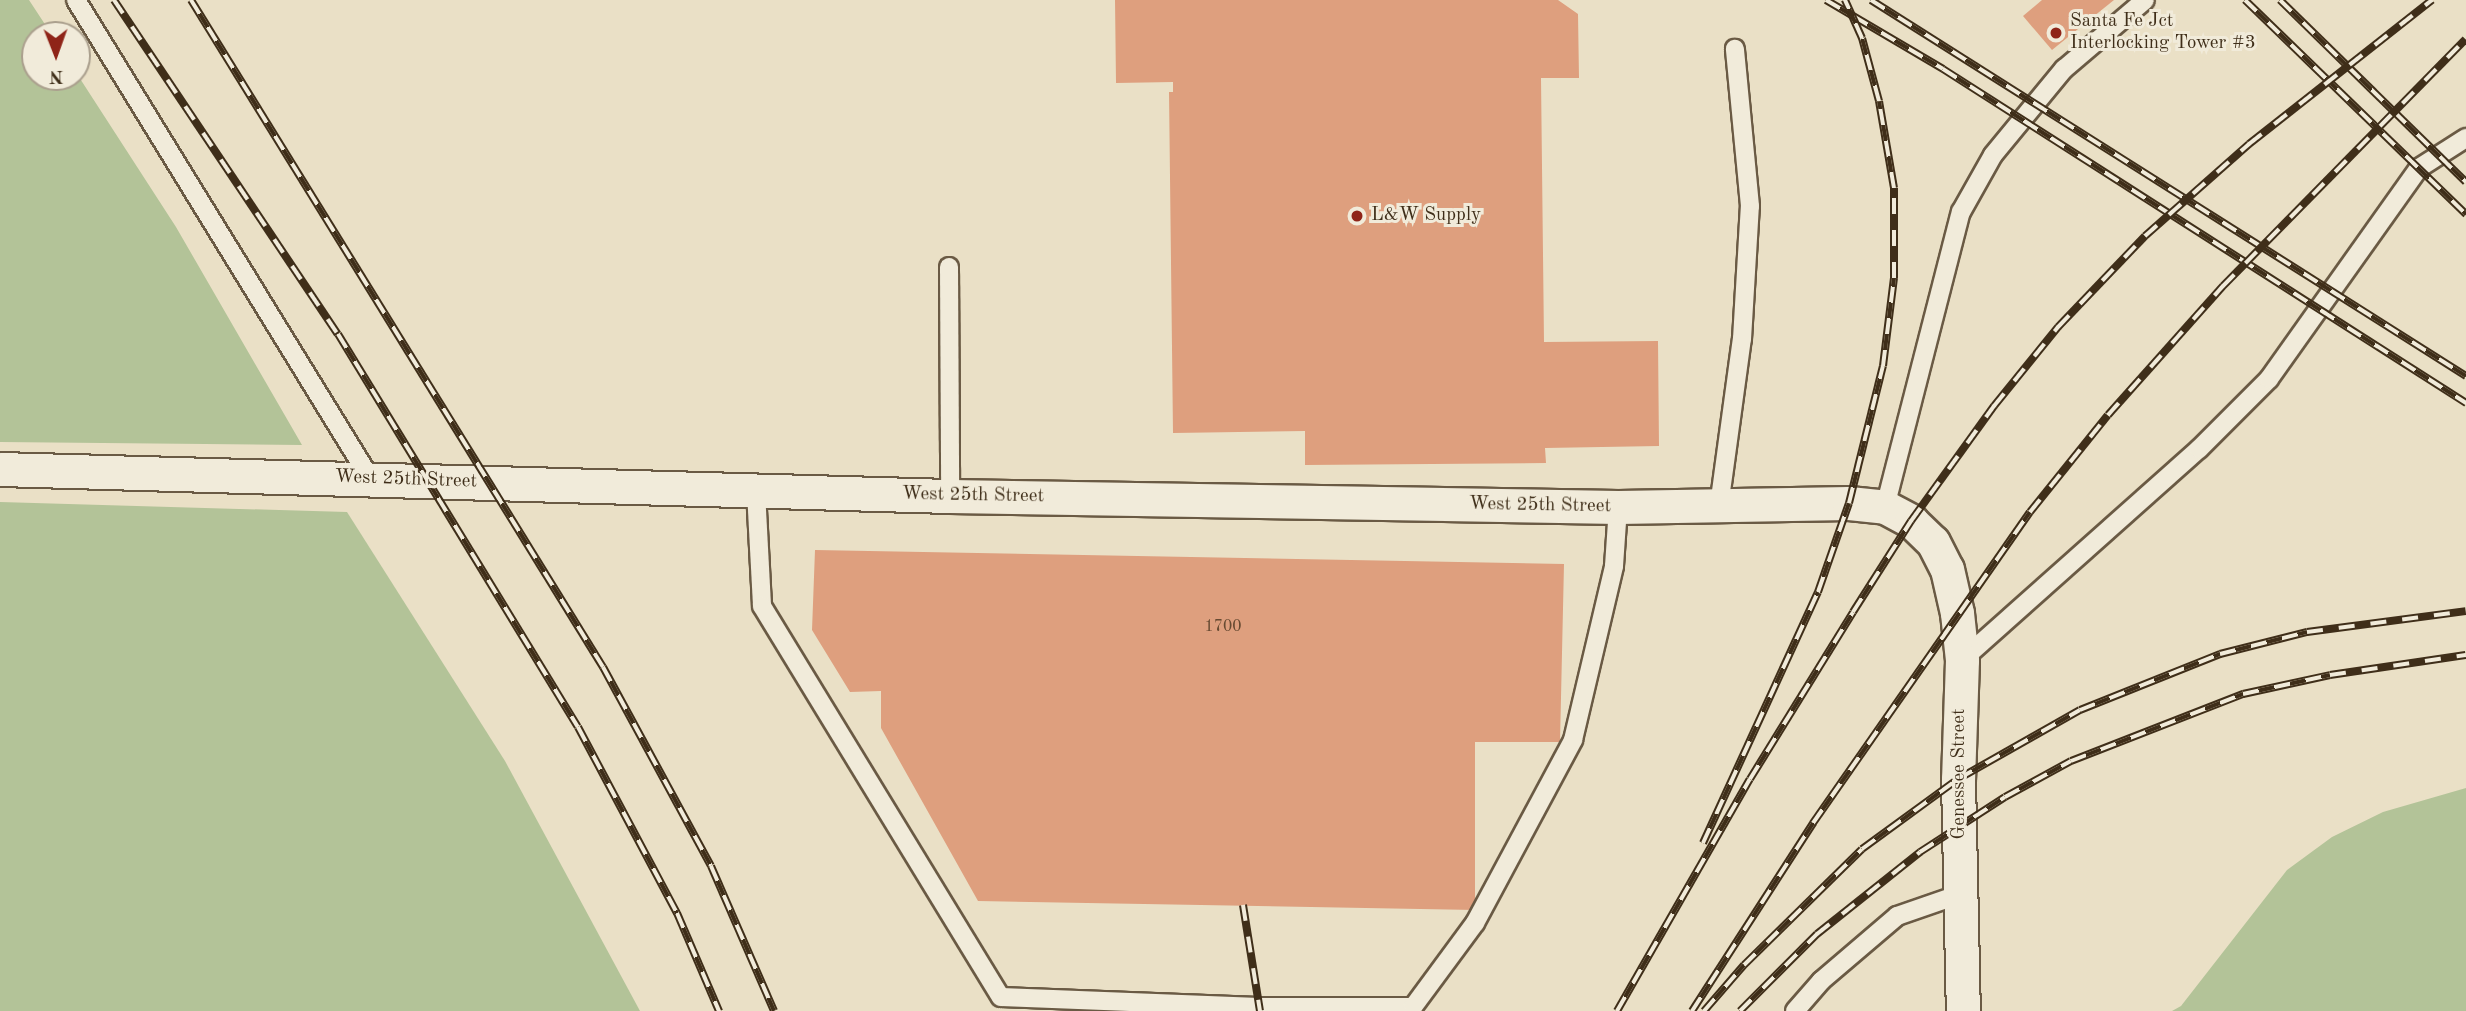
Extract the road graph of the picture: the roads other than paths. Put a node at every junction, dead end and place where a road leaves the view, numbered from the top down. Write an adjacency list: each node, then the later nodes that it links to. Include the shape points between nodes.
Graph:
1 (76, 0): 7 (lane)
2 (2145, 0): 12 (lane, via 2064,69 1993,155 1961,212)
3 (1735, 49): 10 (lane, via 1750,206 1742,339)
4 (2466, 138): 14 (lane, via 2419,168 2269,379 2199,449)
5 (949, 267): 9 (lane)
6 (0, 469): 7 (street, West 25th Street)
7 (370, 478): 8 (street, West 25th Street)
8 (756, 491): 9 (street, West 25th Street); 11 (lane, via 762,606 1001,997 1259,1007 1413,1007 1475,923 1573,740 1614,566)
9 (950, 496): 11 (street, West 25th Street)
10 (1719, 506): 11 (street, West 25th Street); 12 (street, West 25th Street, via 1849,503)
11 (1618, 507)
12 (1885, 507): 13 (street, West 25th Street, via 1911,521)
13 (1933, 542): 14 (street, Genessee Street, via 1949,580)
14 (1962, 660): 15 (street, Genessee Street)
15 (1961, 894): 16 (lane, via 1897,916 1821,981); 17 (street, Genessee Street)
16 (1796, 1011)
17 (1963, 1011)

